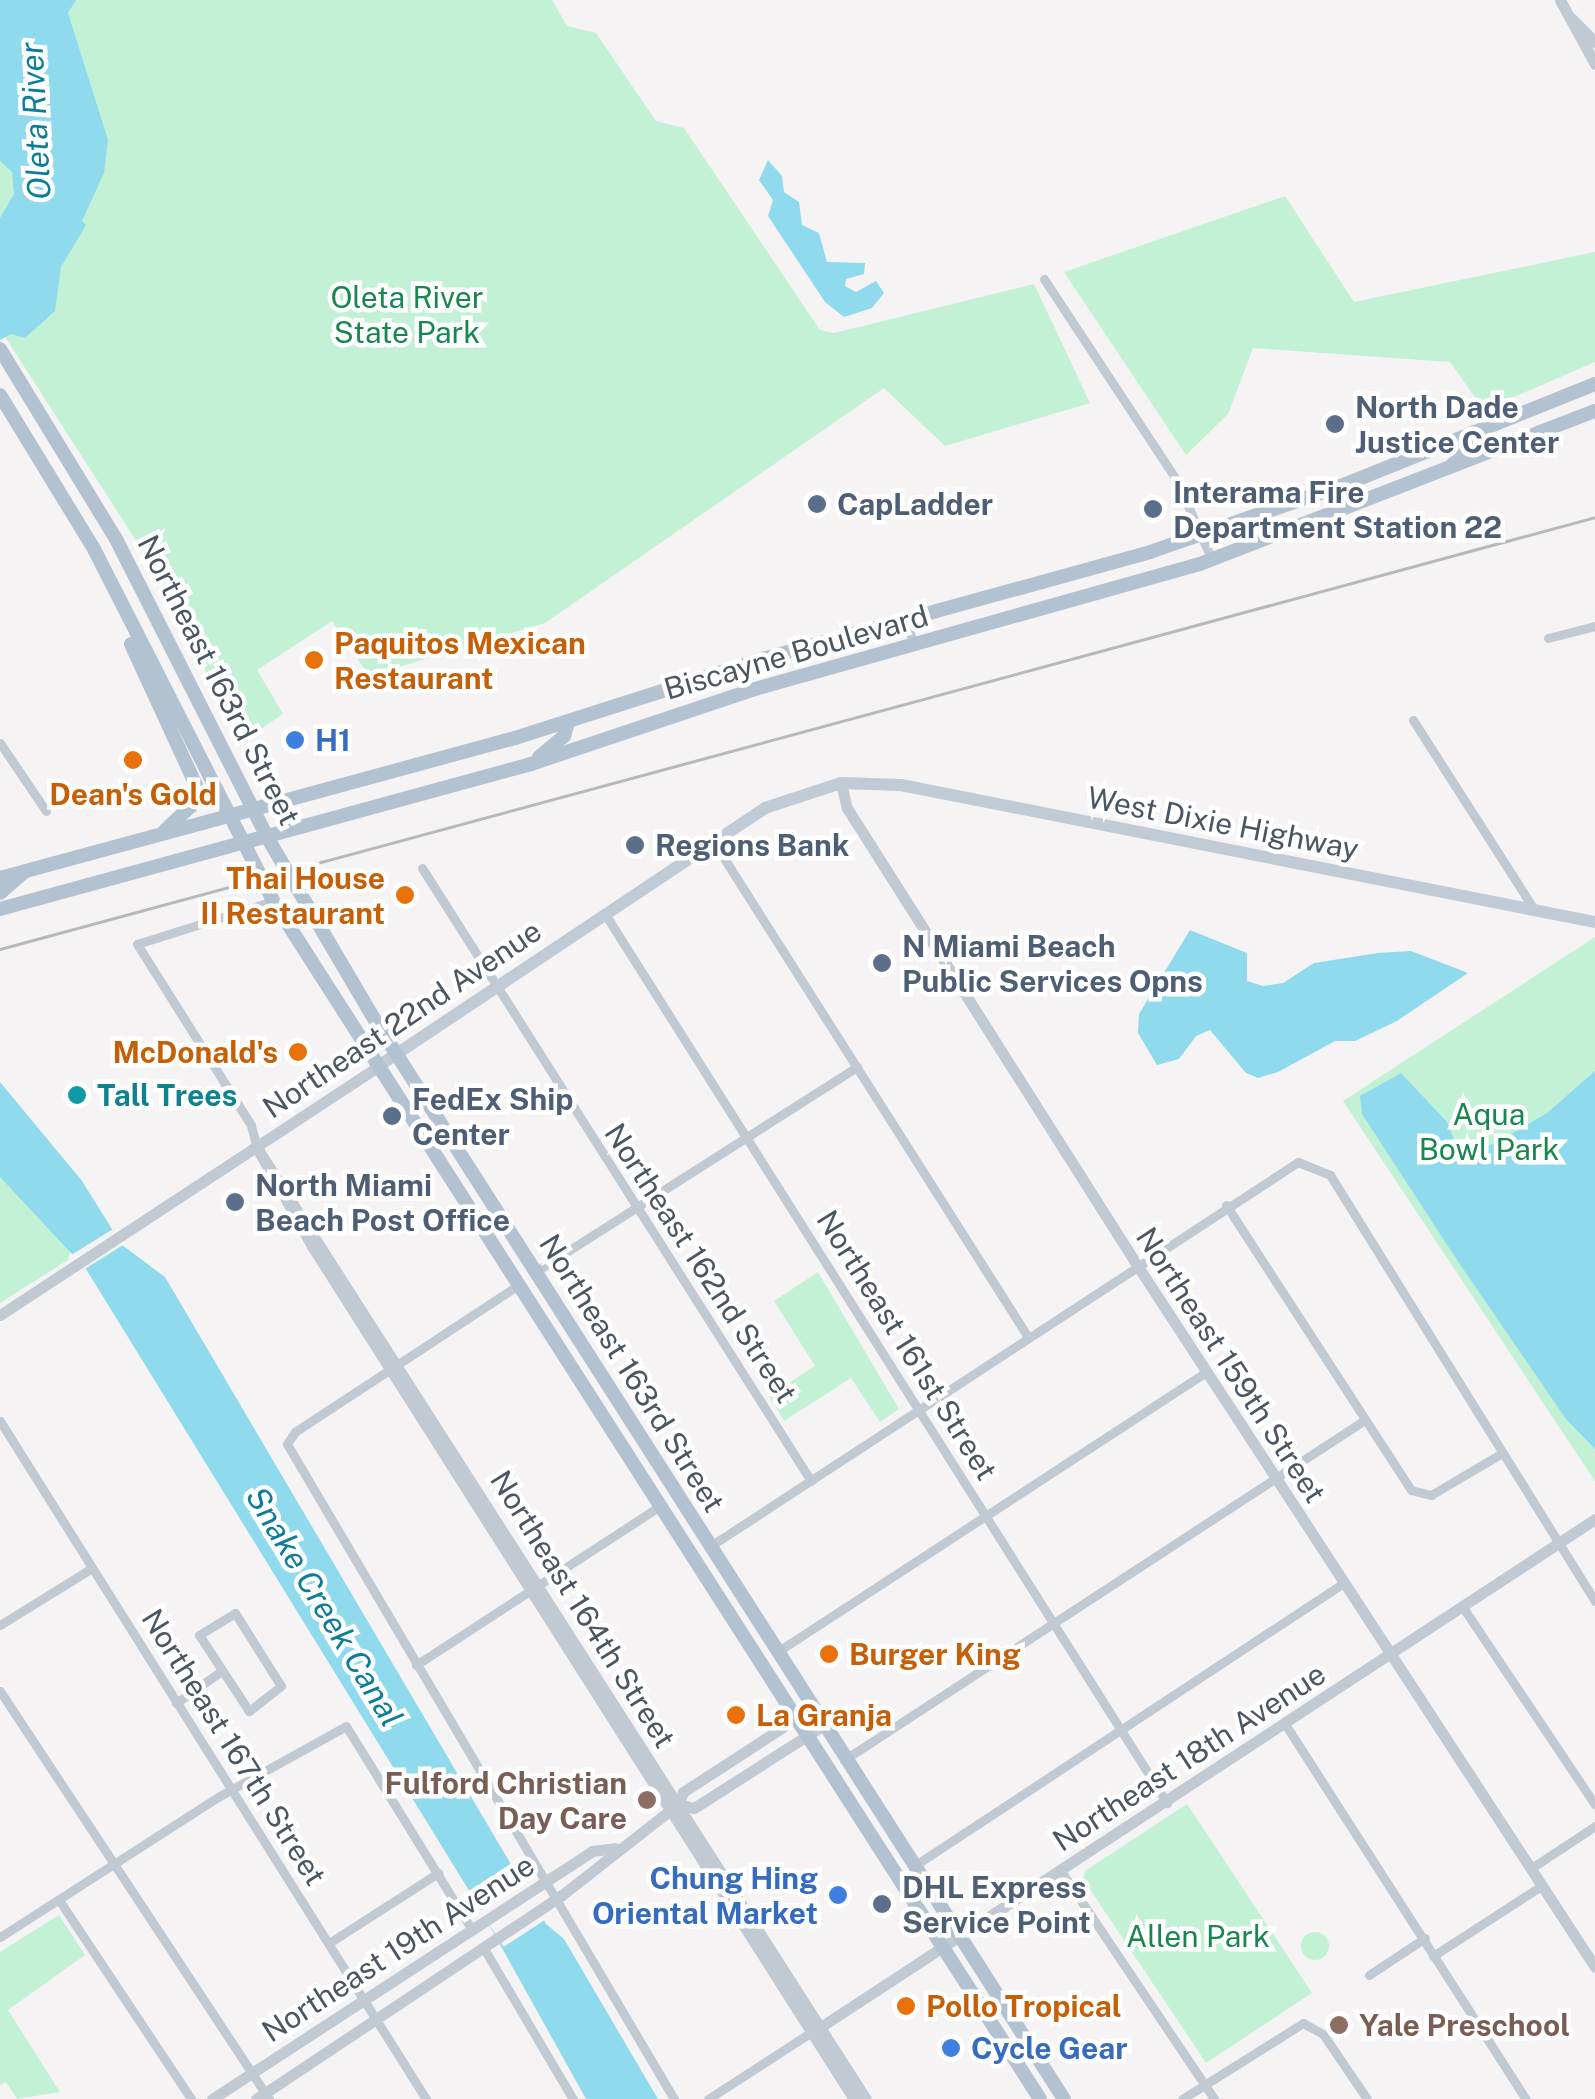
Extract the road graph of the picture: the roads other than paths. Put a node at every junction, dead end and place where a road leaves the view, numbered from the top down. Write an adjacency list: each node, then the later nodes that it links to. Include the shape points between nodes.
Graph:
1 (1560, 0): 2 (street)
2 (1571, 18): 3 (street); 4 (street)
3 (1595, 42)
4 (1595, 64)
5 (1044, 279): 14 (street, via 1176,479)
6 (0, 350): 11 (main road, Northeast 163rd Street)
7 (1595, 384): 10 (main road, Biscayne Boulevard)
8 (0, 395): 12 (main road, Northeast 163rd Street)
9 (1595, 411): 13 (main road, Biscayne Boulevard)
10 (1474, 432): 13 (main road, via 1474,444); 14 (main road, Biscayne Boulevard)
11 (66, 452): 12 (main road); 28 (main road, Northeast 163rd Street, via 176,649)
12 (45, 464): 18 (main road, Northeast 163rd Street)
13 (1441, 474): 15 (main road, Biscayne Boulevard)
14 (1204, 534): 15 (street); 16 (main road, Biscayne Boulevard)
15 (1212, 560): 17 (main road, Biscayne Boulevard)
16 (1040, 583): 17 (main road); 19 (main road, Biscayne Boulevard)
17 (1047, 609): 22 (main road, Biscayne Boulevard)
18 (125, 610): 30 (main road, Northeast 163rd Street); 31 (main road, via 124,626 197,789 189,809)
19 (906, 620): 22 (street); 24 (main road, Biscayne Boulevard)
20 (1595, 626): 21 (street)
21 (1548, 638)
22 (913, 646): 26 (main road, Biscayne Boulevard, via 719,700)
23 (1412, 720): 41 (street)
24 (568, 722): 26 (main road, via 564,736); 28 (main road, Biscayne Boulevard)
25 (0, 742): 29 (street)
26 (530, 764): 32 (main road, Biscayne Boulevard)
27 (840, 782): 33 (main road, Northeast 22nd Avenue, via 780,800); 41 (main road, West Dixie Highway, via 902,784); 53 (street, Northeast 159th Street, via 847,808)
28 (252, 809): 30 (main road, Biscayne Boulevard); 32 (main road, Northeast 163rd Street)
29 (46, 810)
30 (226, 816): 31 (main road, Biscayne Boulevard); 34 (main road, Northeast 163rd Street)
31 (162, 834): 36 (main road, Biscayne Boulevard)
32 (267, 837): 34 (main road, Biscayne Boulevard); 45 (main road, Northeast 163rd Street)
33 (714, 841): 42 (main road, Northeast 22nd Avenue); 47 (street)
34 (241, 844): 39 (main road, Northeast 163rd Street); 40 (main road, Biscayne Boulevard)
35 (422, 868): 44 (street, Northeast 162nd Street)
36 (26, 871): 37 (main road, Biscayne Boulevard); 38 (main road)
37 (0, 878)
38 (0, 893)
39 (273, 901): 46 (main road, Northeast 163rd Street); 49 (street, Northeast 164th Street, via 137,944 251,1125)
40 (0, 909)
41 (1535, 910): 43 (main road, West Dixie Highway)
42 (604, 913): 44 (main road, Northeast 22nd Avenue); 48 (street, Northeast 161st Street)
43 (1595, 922)
44 (496, 986): 45 (main road, Northeast 22nd Avenue); 51 (street, Northeast 162nd Street)
45 (396, 1054): 46 (main road, Northeast 22nd Avenue); 54 (main road, Northeast 163rd Street)
46 (380, 1066): 49 (street, Northeast 22nd Avenue); 52 (main road, Northeast 163rd Street)
47 (857, 1067): 48 (street); 58 (street)
48 (747, 1137): 51 (street); 61 (street, Northeast 161st Street)
49 (257, 1148): 57 (street, Northeast 22nd Avenue); 59 (street, Northeast 164th Street)
50 (1226, 1205): 53 (street); 63 (street); 64 (street, via 1298,1162 1330,1174)
51 (636, 1207): 54 (street); 66 (street, Northeast 162nd Street)
52 (502, 1257): 54 (main road); 55 (main road, Northeast 163rd Street)
53 (1137, 1265): 58 (street); 60 (street, Northeast 159th Street)
54 (536, 1272): 56 (main road, Northeast 163rd Street)
55 (520, 1284): 56 (main road); 59 (street); 67 (main road, Northeast 163rd Street)
56 (556, 1304): 70 (main road, Northeast 163rd Street)
57 (4, 1311)
58 (1028, 1337): 61 (street)
59 (393, 1366): 75 (street, Northeast 164th Street); 83 (street, via 287,1441)
60 (1206, 1372): 65 (street, Northeast 159th Street); 68 (street)
61 (918, 1410): 66 (street); 68 (street, Northeast 161st Street)
62 (0, 1420): 73 (street, Northeast 167th Street)
63 (1364, 1420): 64 (street, via 1419,1495 1431,1495); 65 (street)
64 (1502, 1453): 71 (street)
65 (1273, 1478): 74 (street, Northeast 159th Street); 78 (street)
66 (811, 1481): 72 (street)
67 (660, 1506): 70 (main road); 75 (street); 80 (main road, Northeast 163rd Street)
68 (986, 1516): 78 (street, Northeast 161st Street); 81 (street)
69 (1595, 1518): 71 (street, Northeast 18th Avenue)
70 (694, 1522): 72 (main road, Northeast 163rd Street)
71 (1557, 1544): 76 (street); 77 (street, Northeast 18th Avenue)
72 (709, 1547): 81 (main road, Northeast 163rd Street)
73 (92, 1568): 79 (street); 86 (street, Northeast 167th Street)
74 (1342, 1584): 82 (street, Northeast 159th Street); 91 (street)
75 (534, 1586): 83 (street); 97 (street, Northeast 164th Street)
76 (1595, 1601)
77 (1462, 1606): 82 (street, Northeast 18th Avenue); 96 (street)
78 (1054, 1623): 91 (street, Northeast 161st Street); 93 (street)
79 (0, 1625)
80 (742, 1636): 81 (main road); 88 (main road, Northeast 163rd Street)
81 (776, 1653): 87 (main road, Northeast 163rd Street)
82 (1388, 1655): 89 (street, Northeast 18th Avenue); 102 (street, Northeast 159th Street)
83 (416, 1665): 105 (street)
84 (220, 1672): 84 (street, via 198,1635 234,1613 282,1686 245,1710); 86 (street)
85 (0, 1692): 100 (street)
86 (176, 1703): 94 (street, Northeast 167th Street)
87 (812, 1709): 88 (street, Northeast 19th Avenue); 90 (main road, Northeast 163rd Street)
88 (794, 1720): 92 (main road, Northeast 163rd Street); 97 (street, Northeast 19th Avenue, via 683,1792)
89 (1285, 1724): 95 (street, Northeast 18th Avenue); 112 (street)
90 (822, 1726): 92 (street, Northeast 19th Avenue); 93 (main road, Northeast 163rd Street)
91 (1121, 1729): 95 (street, Northeast 161st Street); 101 (street)
92 (805, 1736): 97 (street, Northeast 19th Avenue, via 694,1808); 115 (main road, Northeast 163rd Street)
93 (844, 1760): 101 (main road, Northeast 163rd Street)
94 (232, 1794): 100 (street); 104 (street, via 336,1729 354,1732); 113 (street, Northeast 167th Street)
95 (1167, 1803): 103 (street, Northeast 18th Avenue)
96 (1595, 1804)
97 (674, 1807): 99 (street, Northeast 19th Avenue); 121 (street, Northeast 164th Street)
98 (1595, 1826): 102 (street)
99 (615, 1848): 105 (street, Northeast 19th Avenue, via 592,1852); 107 (street, Northeast 19th Avenue, via 611,1860)
100 (115, 1864): 108 (street); 123 (street)
101 (912, 1867): 111 (main road, Northeast 163rd Street)
102 (1530, 1869): 106 (street, Northeast 159th Street)
103 (1061, 1871): 111 (street, Northeast 18th Avenue); 124 (street)
104 (438, 1873): 109 (street); 113 (street)
105 (545, 1882): 107 (street); 109 (street, Northeast 19th Avenue)
106 (1541, 1886): 116 (street); 117 (street, Northeast 159th Street)
107 (556, 1899): 114 (street, Northeast 19th Avenue); 131 (street)
108 (59, 1900): 110 (street); 127 (street)
109 (472, 1930): 119 (street, Northeast 19th Avenue)
110 (1, 1935)
111 (955, 1937): 115 (street, Northeast 18th Avenue); 125 (main road, Northeast 163rd Street)
112 (1425, 1938): 116 (street); 118 (street)
113 (328, 1943): 119 (street, Northeast 167th Street)
114 (483, 1946): 120 (street, Northeast 19th Avenue); 130 (street)
115 (939, 1947): 121 (street, Northeast 18th Avenue); 122 (main road, Northeast 163rd Street)
116 (1433, 1956): 139 (street)
117 (1595, 1967)
118 (1370, 1975)
119 (363, 1999): 120 (street, Northeast 167th Street); 123 (street, Northeast 19th Avenue)
120 (376, 2020): 126 (street, Northeast 19th Avenue); 129 (street, Northeast 167th Street)
121 (814, 2030): 132 (street, Northeast 18th Avenue); 133 (street, Northeast 164th Street); 134 (street, Northeast 164th Street)
122 (1012, 2057): 125 (main road); 135 (main road, Northeast 163rd Street)
123 (252, 2072): 126 (street); 128 (street, Northeast 19th Avenue)
124 (1205, 2085): 136 (street); 137 (street); 138 (street, via 1288,2030 1310,2025)
125 (1060, 2093)
126 (264, 2097)
127 (191, 2099)
128 (212, 2099)
129 (426, 2099)
130 (573, 2099)
131 (674, 2099)
132 (708, 2099)
133 (854, 2099)
134 (866, 2099)
135 (1040, 2099)
136 (1182, 2099)
137 (1214, 2099)
138 (1367, 2099)
139 (1526, 2099)

